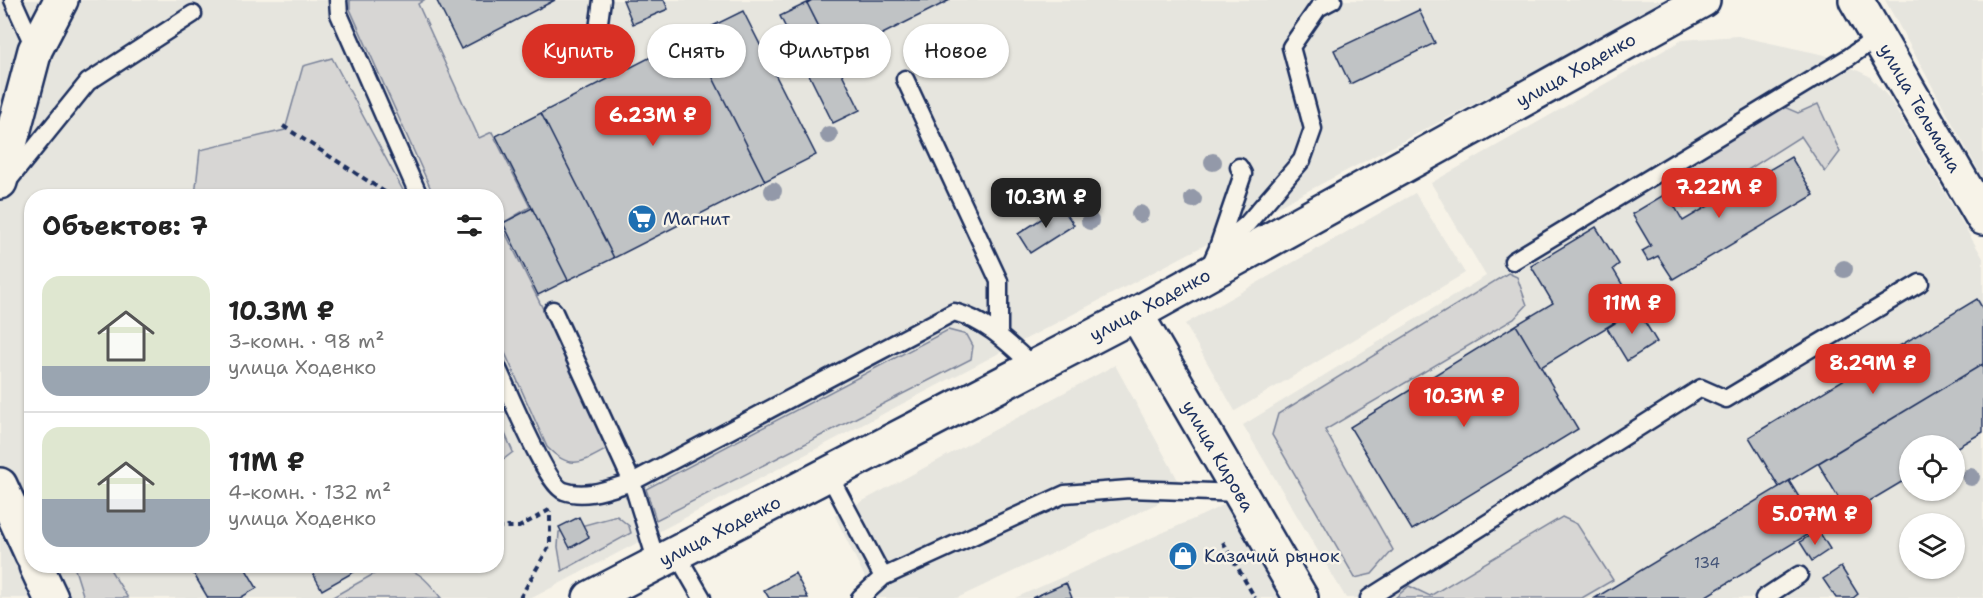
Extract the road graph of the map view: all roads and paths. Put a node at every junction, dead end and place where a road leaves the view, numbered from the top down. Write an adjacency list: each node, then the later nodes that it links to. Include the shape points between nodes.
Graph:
1 (13, 0): 12 (lane)
2 (62, 0): 12 (street)
3 (338, 0): 18 (lane, via 339,14)
4 (602, 0): 10 (lane)
5 (1333, 0): 8 (lane)
6 (1703, 0): 21 (street, улица Ходенко)
7 (1856, 0): 11 (street, улица Тельмана)
8 (1316, 4): 21 (lane, via 1291,47 1313,129 1302,160)
9 (193, 14): 19 (lane, via 88,82)
10 (599, 24)
11 (1879, 36): 20 (street, улица Тельмана); 22 (lane)
12 (35, 50): 16 (street)
13 (905, 79): 26 (lane, via 999,281)
14 (283, 126): 17 (path)
15 (1239, 167): 21 (lane, via 1243,174)
16 (0, 182)
17 (380, 189)
18 (416, 189)
19 (0, 191)
20 (1983, 218)
21 (1212, 261): 25 (street, улица Ходенко)
22 (1513, 261)
23 (1920, 283): 49 (lane, via 1726,399 1701,388)
24 (553, 310): 30 (lane)
25 (1136, 314): 27 (street, улица Ходенко); 33 (street, улица Кирова)
26 (999, 335): 27 (lane); 30 (lane, via 954,312)
27 (1034, 367): 29 (street, улица Ходенко)
28 (504, 381): 32 (lane, via 548,476)
29 (829, 475): 38 (street, улица Ходенко); 41 (lane)
30 (632, 482): 32 (lane, via 589,494); 38 (lane)
31 (0, 485): 36 (street)
32 (562, 491): 34 (path)
33 (1240, 493): 41 (lane, via 1129,489 1065,494); 48 (street, улица Кирова)
34 (550, 511): 35 (path, via 519,527); 43 (path, via 550,545)
35 (504, 527)
36 (24, 538)
37 (1223, 542): 47 (path)
38 (666, 558): 44 (street, улица Ходенко); 45 (lane)
39 (39, 573): 42 (street)
40 (1799, 575): 50 (lane)
41 (883, 577): 46 (lane)
42 (51, 598)
43 (520, 598)
44 (590, 598)
45 (702, 598)
46 (860, 598)
47 (1255, 598)
48 (1301, 598)
49 (1369, 598)
50 (1764, 598)

